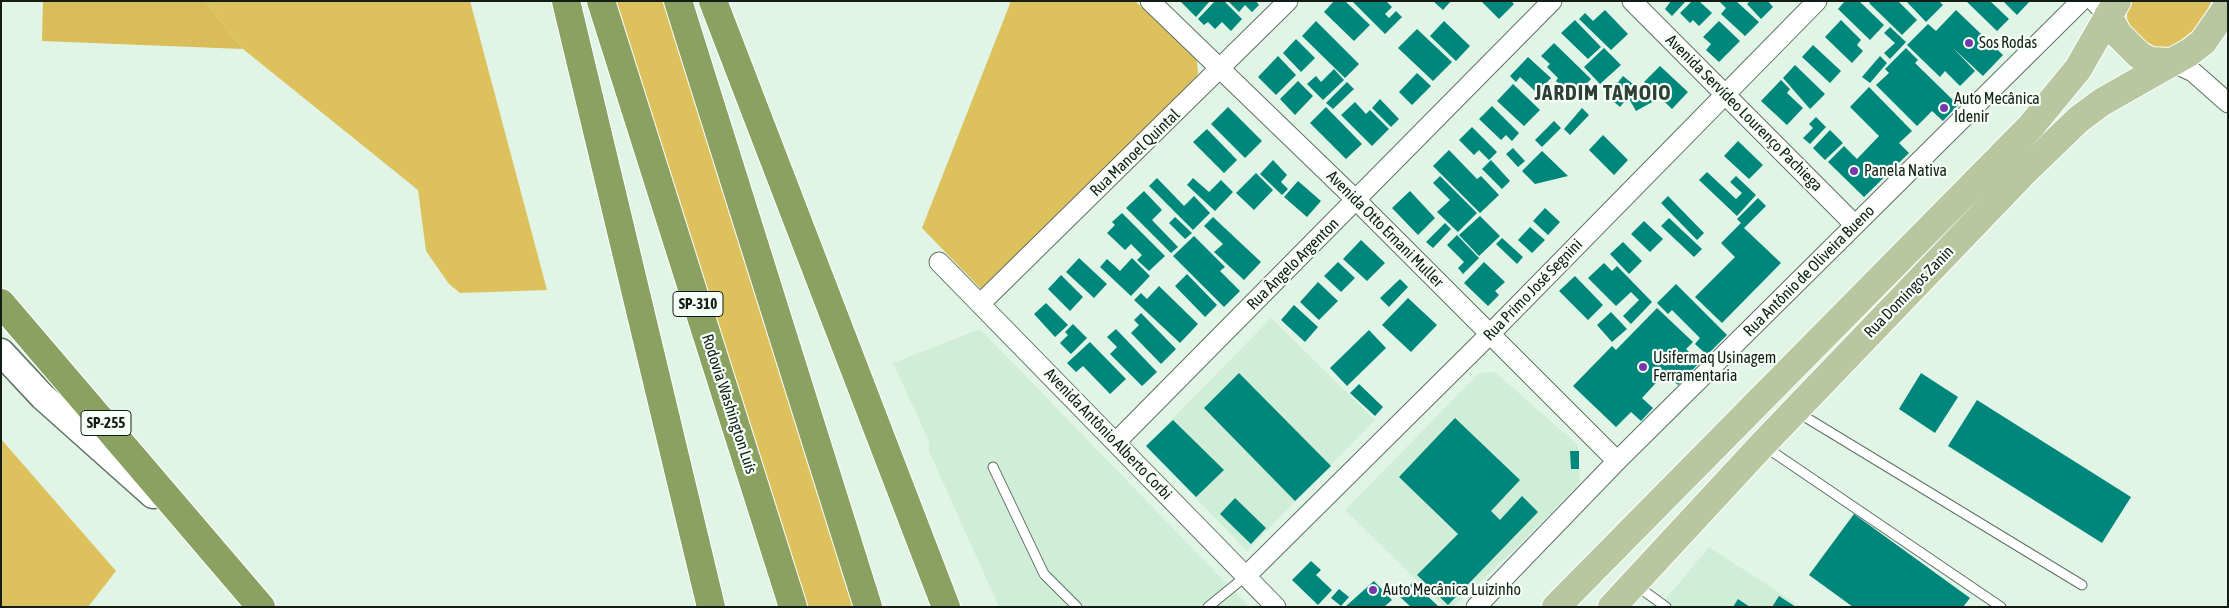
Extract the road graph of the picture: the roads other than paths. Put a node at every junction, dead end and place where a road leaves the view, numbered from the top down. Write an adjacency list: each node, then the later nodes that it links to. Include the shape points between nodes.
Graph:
1 (566, 1): 34 (highway)
2 (602, 1): 35 (highway, Rodovia Washington Luís / SP-310)
3 (678, 1): 36 (highway)
4 (713, 1): 37 (highway)
5 (1150, 1): 14 (street, Avenida Otto Ernani Muller)
6 (1288, 1): 14 (street, Rua Manoel Quintal)
7 (1552, 1): 17 (street, Rua Ângelo Argenton)
8 (1632, 1): 15 (street, Avenida Servídeo Lourenço Pachiega)
9 (1817, 1): 15 (street, Rua Primo José Segnini)
10 (2081, 1): 18 (street, Rua Antônio de Oliveira Bueno)
11 (2106, 6): 13 (main road, via 2118,34 2139,55 2150,61); 42 (main road, Rua Domingos Zanin, via 2078,69 2031,126)
12 (2228, 6): 13 (main road, Rua Domingos Zanin, via 2203,42)
13 (2172, 62): 16 (street, via 2193,72); 24 (main road, Rua Domingos Zanin, via 2124,88 2079,119)
14 (1221, 69): 17 (street, Avenida Otto Ernani Muller); 21 (street, Rua Manoel Quintal)
15 (1725, 94): 18 (street, Avenida Servídeo Lourenço Pachiega); 22 (street, Rua Primo José Segnini)
16 (2228, 103)
17 (1356, 200): 22 (street, Avenida Otto Ernani Muller); 25 (street, Rua Ângelo Argenton)
18 (1855, 225): 27 (street, Rua Antônio de Oliveira Bueno)
19 (939, 262): 21 (street, Avenida Antônio Alberto Corbi)
20 (1, 303): 29 (highway, SP-255)
21 (980, 304): 25 (street, Avenida Antônio Alberto Corbi)
22 (1491, 333): 27 (street, Avenida Otto Ernani Muller); 30 (street, Rua Primo José Segnini)
23 (1, 352): 29 (street, via 43,396)
24 (1795, 410): 26 (main road, Rua Domingos Zanin); 32 (lane)
25 (1117, 441): 30 (street, Avenida Antônio Alberto Corbi)
26 (1762, 444): 31 (main road, Rua Domingos Zanin); 45 (lane)
27 (1617, 461): 41 (street, Rua Antônio de Oliveira Bueno)
28 (993, 467): 38 (lane, via 1044,574)
29 (209, 545): 33 (highway, SP-255)
30 (1246, 576): 39 (lane); 40 (street, Avenida Antônio Alberto Corbi)
31 (1632, 583): 43 (main road, Rua Domingos Zanin); 44 (lane)
32 (2082, 585)
33 (261, 607)
34 (710, 607)
35 (793, 607)
36 (868, 607)
37 (946, 607)
38 (1076, 607)
39 (1208, 607)
40 (1276, 607)
41 (1476, 607)
42 (1556, 607)
43 (1612, 607)
44 (1666, 607)
45 (2002, 607)

